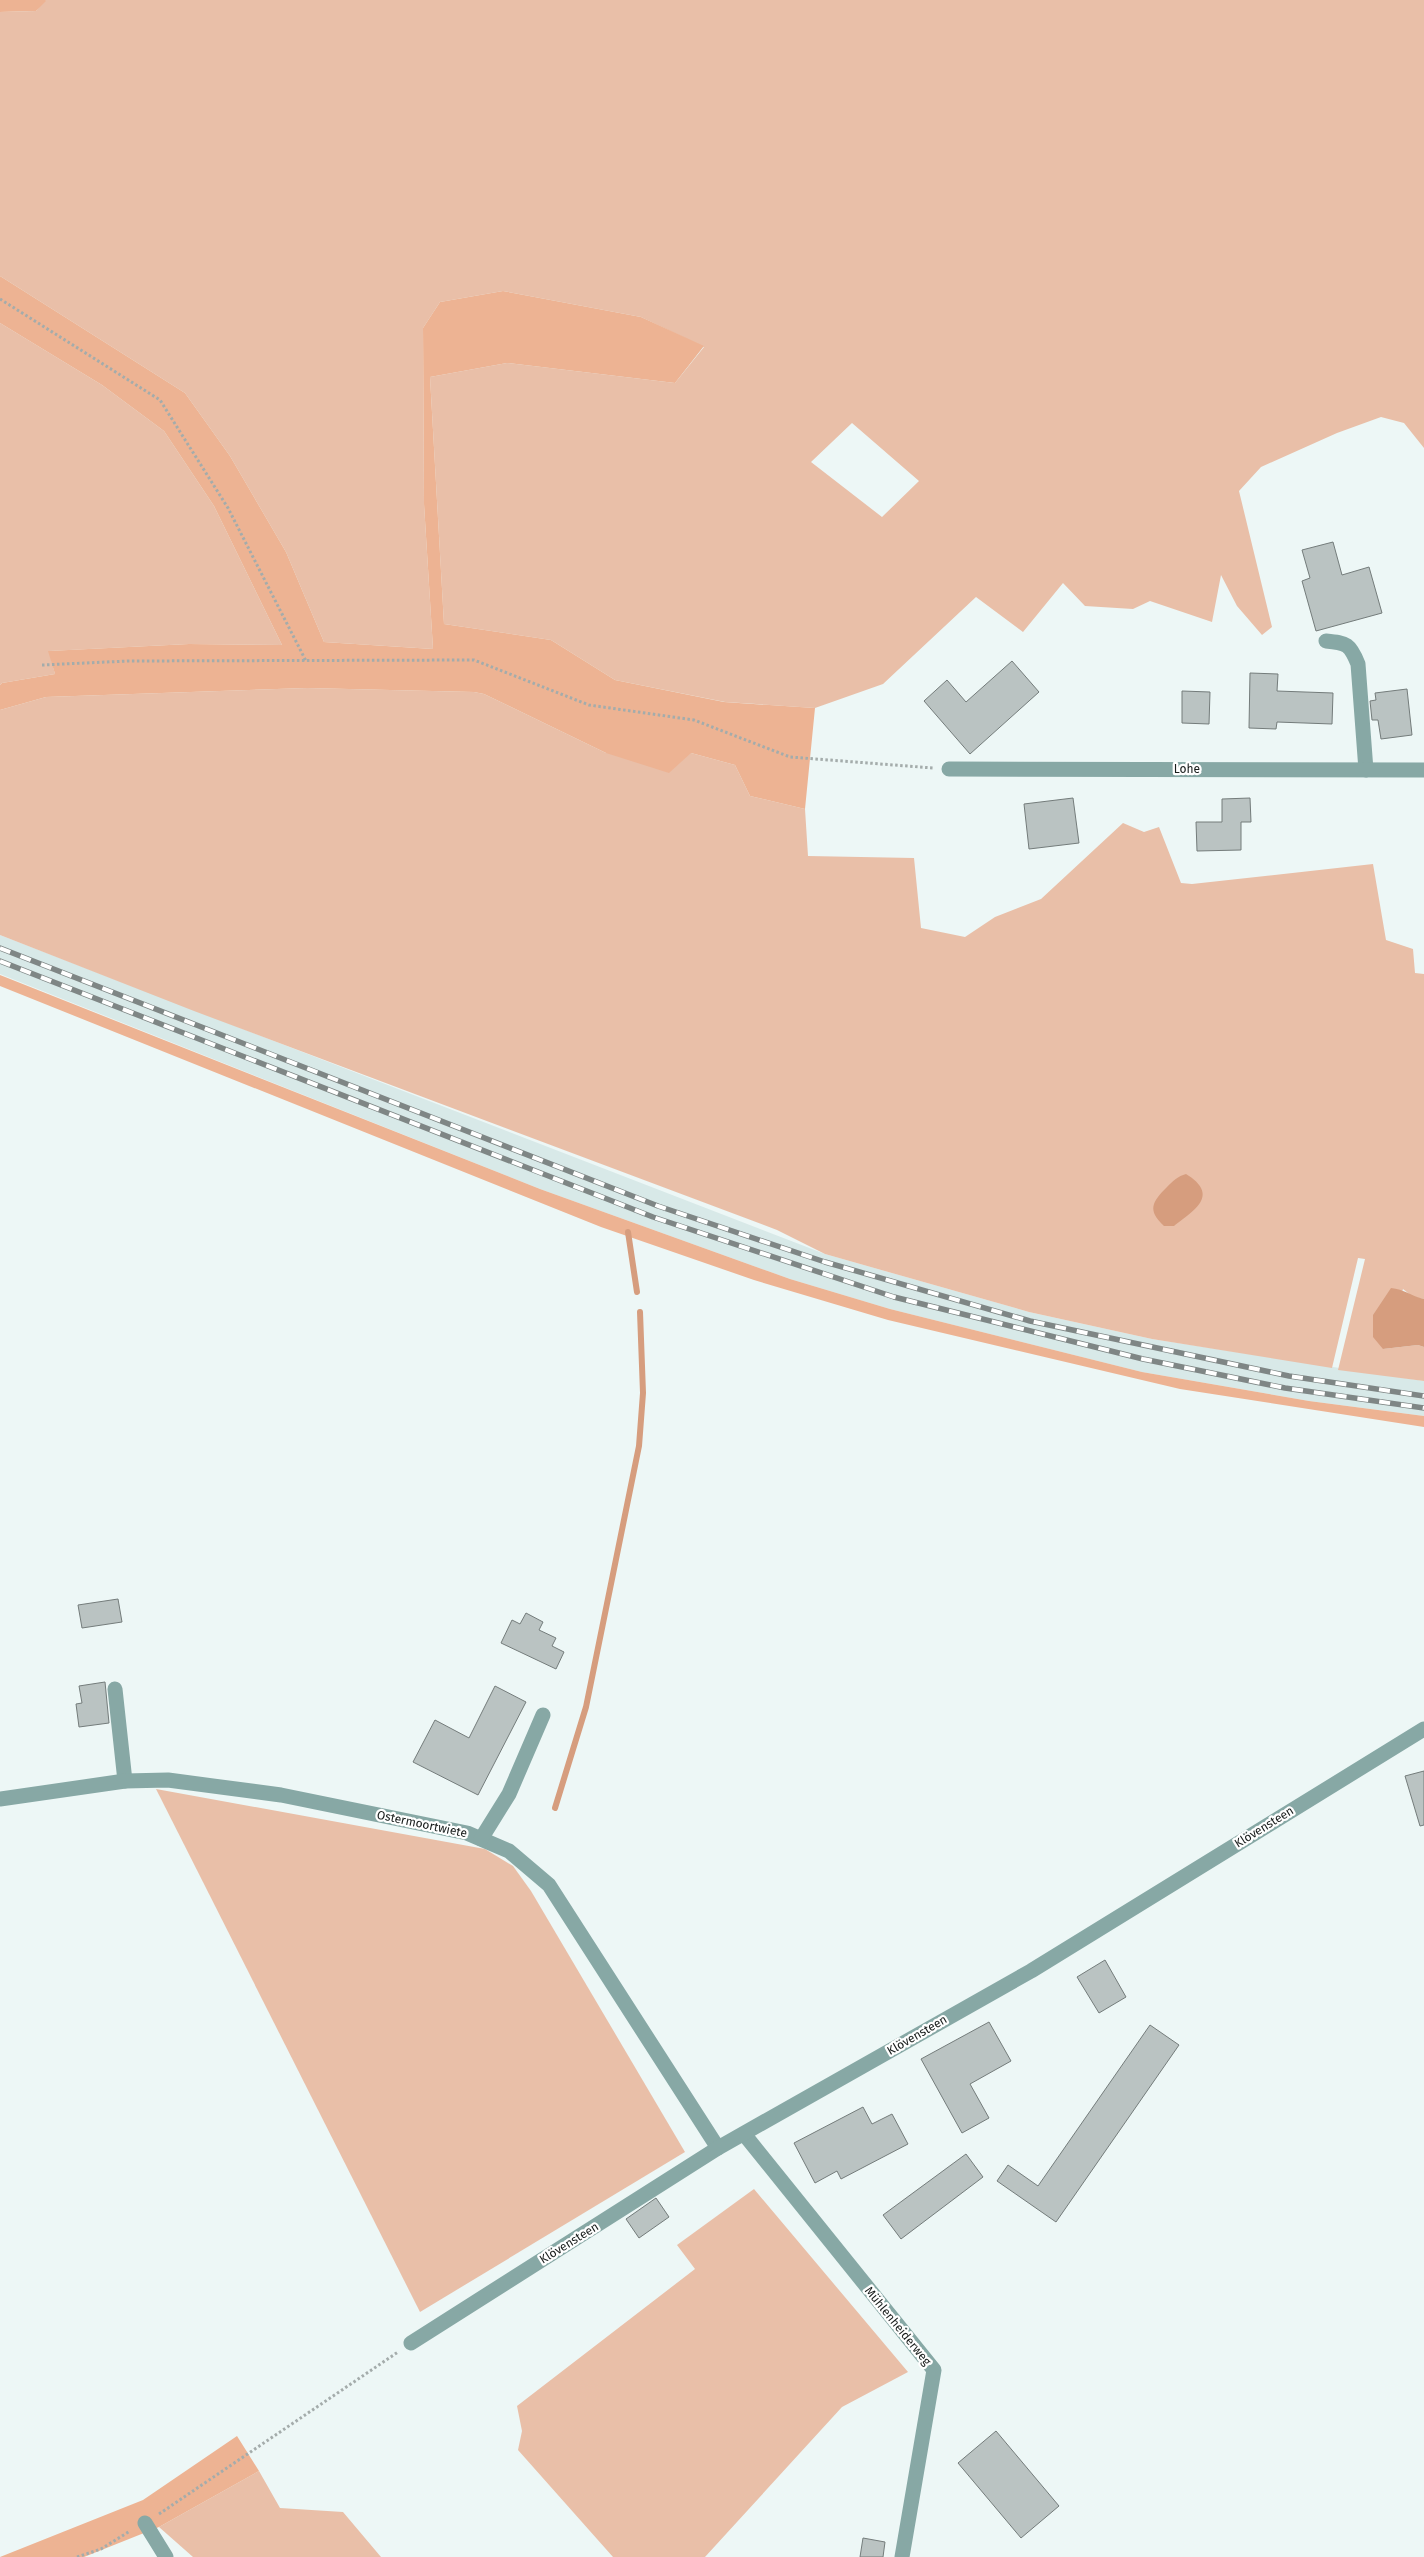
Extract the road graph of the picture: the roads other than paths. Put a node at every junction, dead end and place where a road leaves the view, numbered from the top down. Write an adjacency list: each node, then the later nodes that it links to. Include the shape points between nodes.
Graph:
1 (1326, 641): 3 (street, via 1343,642 1352,649 1358,664)
2 (949, 769): 3 (street, Lohe)
3 (1366, 770): 4 (street, Lohe)
4 (1424, 770)
5 (115, 1689): 8 (street)
6 (543, 1715): 10 (street, via 509,1794)
7 (1424, 1729): 11 (street, Klövensteen, via 1031,1971)
8 (125, 1781): 9 (street, Ostermoortwiete); 10 (street, Ostermoortwiete, via 168,1780 281,1794 467,1833)
9 (0, 1799)
10 (481, 1839): 12 (street, Ostermoortwiete, via 509,1851 549,1885)
11 (744, 2134): 12 (street, Klövensteen); 16 (street, Mühlenheiderweg, via 934,2370)
12 (718, 2148): 13 (street, Klövensteen)
13 (411, 2343)
14 (145, 2522): 15 (street)
15 (166, 2557)
16 (902, 2557)

